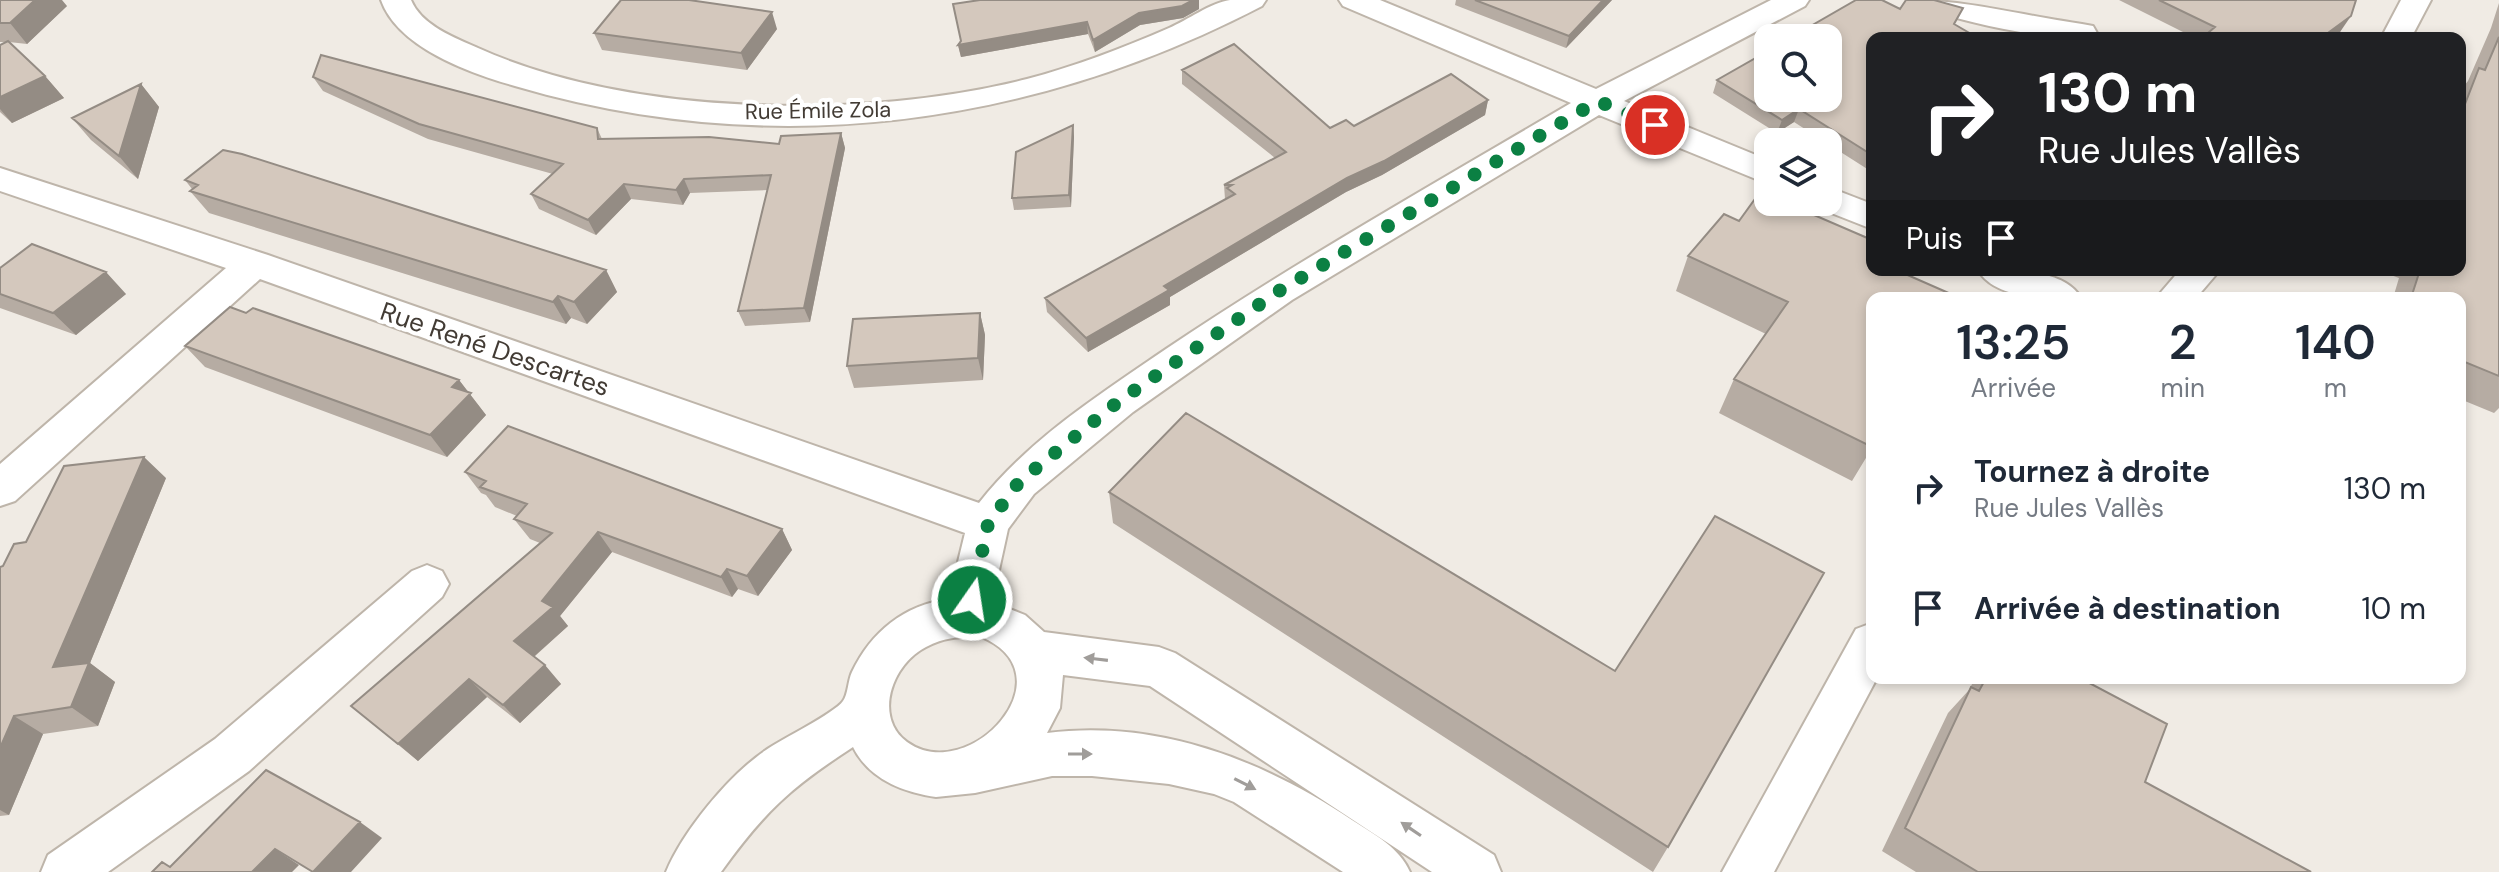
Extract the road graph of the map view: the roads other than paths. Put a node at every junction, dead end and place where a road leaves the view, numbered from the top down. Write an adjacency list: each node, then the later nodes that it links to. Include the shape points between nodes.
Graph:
1 (396, 0): 2 (street, Rue Émile Zola, via 422,32 456,52 550,88 756,114 924,107 1062,81 1168,40)
2 (1251, 0)
3 (1354, 0): 9 (street)
4 (1794, 0): 9 (street)
5 (1925, 0): 7 (street, via 1996,21)
6 (2416, 0): 8 (street)
7 (2075, 32)
8 (2399, 32)
9 (1598, 101): 10 (street); 20 (street, via 1203,342 1019,482)
10 (1754, 167)
11 (0, 179): 14 (street, Rue René Descartes)
12 (1842, 205): 13 (street)
13 (1866, 215)
14 (255, 264): 19 (street); 20 (street, Rue René Descartes)
15 (2010, 276): 17 (street)
16 (2196, 276): 18 (street)
17 (2049, 292)
18 (2180, 292)
19 (0, 489)
20 (988, 524): 22 (street)
21 (427, 584): 27 (street, via 232,755)
22 (967, 616): 23 (street, via 993,620 1017,632); 25 (street, via 935,621 906,635 883,656 869,684)
23 (1033, 651): 26 (street, via 1042,676 1040,704 1027,731 1004,754); 30 (street, one-way to 23, via 1159,667)
24 (1866, 654): 31 (street)
25 (865, 713): 26 (street, via 874,741 897,764 928,775); 28 (street, via 779,768 741,804)
26 (976, 769): 29 (street, one-way to 29, via 1050,754 1101,753 1228,775 1279,801)
27 (66, 872)
28 (691, 872)
29 (1385, 872)
30 (1476, 872)
31 (1747, 872)

